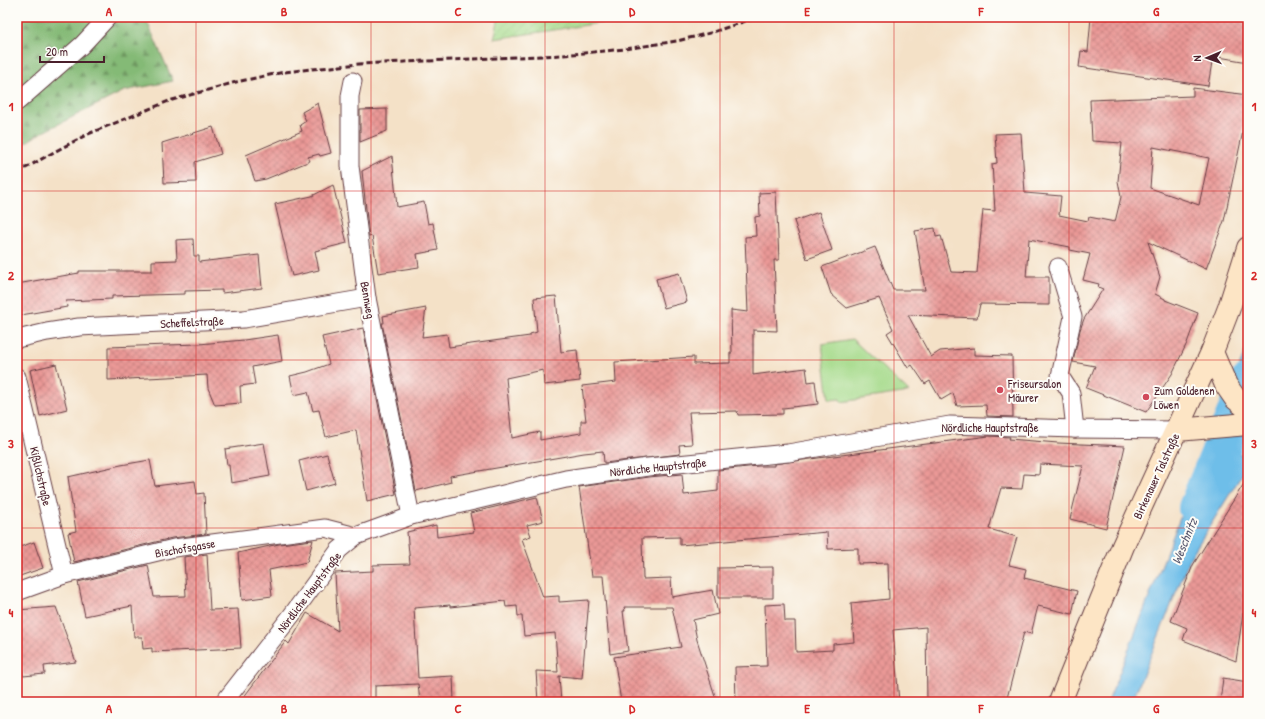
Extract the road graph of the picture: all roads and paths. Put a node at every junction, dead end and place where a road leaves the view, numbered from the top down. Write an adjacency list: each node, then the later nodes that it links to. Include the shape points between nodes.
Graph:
1 (108, 17): 3 (street, via 82,45)
2 (353, 81): 6 (street, Bennweg, via 350,96 350,166)
3 (17, 102)
4 (1248, 248): 8 (main road, Birkenauer Talstraße)
5 (1058, 267): 12 (street, via 1073,317 1060,376 1071,393)
6 (367, 298): 7 (street, Scheffelstraße, via 244,320 79,327); 14 (street, Bennweg)
7 (17, 339)
8 (1216, 361): 10 (main road, via 1226,385 1235,398); 13 (main road, Birkenauer Talstraße)
9 (17, 377): 16 (street, Kißlichstraße)
10 (1248, 409)
11 (1248, 424): 13 (main road)
12 (1075, 429): 13 (street, Nördliche Hauptstraße); 14 (street, Nördliche Hauptstraße, via 950,425 788,453 648,467 566,479)
13 (1183, 430): 19 (main road, Birkenauer Talstraße, via 1123,546)
14 (411, 516): 15 (street, Nördliche Hauptstraße)
15 (356, 536): 16 (street, Bischofsgasse, via 325,528 174,548); 18 (street, Nördliche Hauptstraße, via 339,550)
16 (64, 575): 17 (street, Bischofsgasse)
17 (17, 592)
18 (224, 702)
19 (1060, 702)

